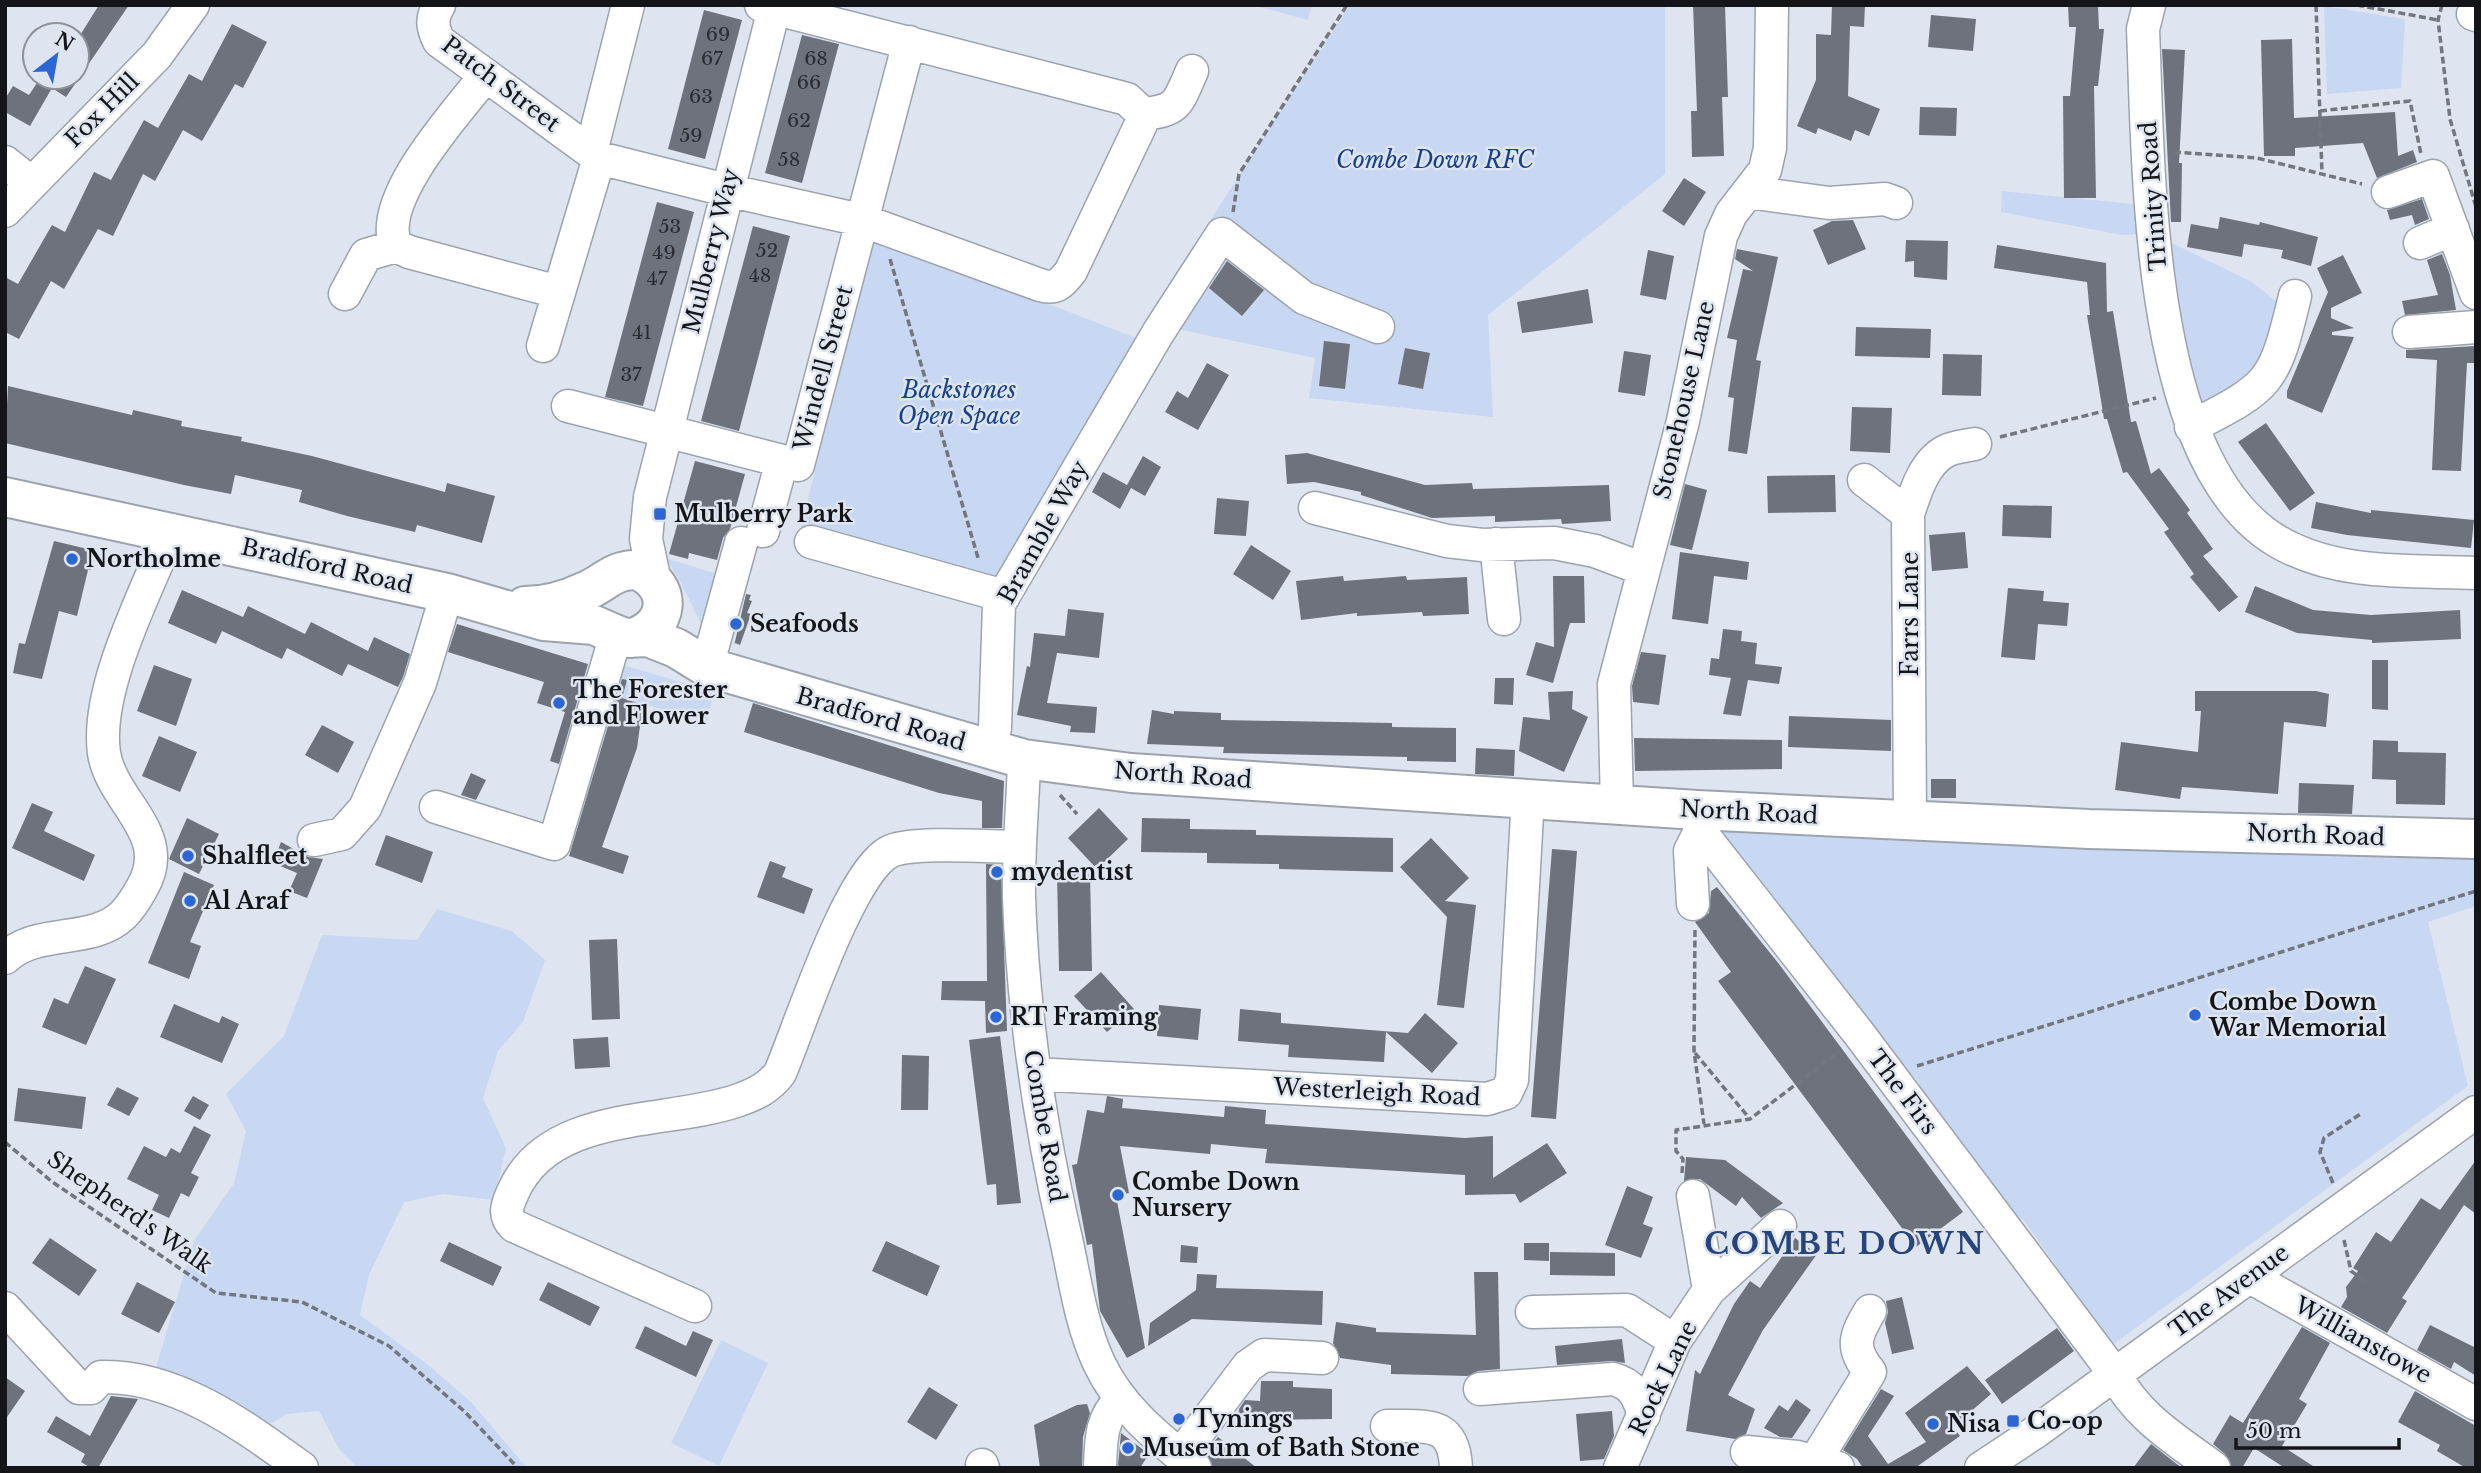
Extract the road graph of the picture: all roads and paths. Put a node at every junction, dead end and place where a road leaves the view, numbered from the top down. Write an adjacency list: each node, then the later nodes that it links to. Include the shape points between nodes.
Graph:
1 (193, 5): 22 (street, Fox Hill, via 157,55)
2 (439, 5): 14 (street, Patch Street, via 432,28 439,41)
3 (628, 5): 18 (street, Patch Street)
4 (1346, 5): 31 (path, via 1239,174 1235,208)
5 (1772, 5): 24 (street, Stonehouse Lane, via 1770,148 1765,170)
6 (2149, 5): 17 (street, Trinity Road, via 2143,29)
7 (2316, 5): 15 (path)
8 (2357, 5): 11 (path)
9 (2442, 5): 11 (path)
10 (770, 6): 12 (street); 23 (street, Mulberry Way)
11 (2438, 20): 27 (path, via 2450,118)
12 (909, 42): 16 (street, via 1128,99); 29 (street, Windell Street)
13 (1192, 71): 16 (street, via 1177,104 1167,112)
14 (486, 75): 18 (street, Patch Street); 33 (street, via 414,168 392,230)
15 (2320, 111): 20 (path); 21 (path, via 2410,101 2421,156)
16 (1143, 114): 29 (street, via 1115,182 1061,284 1049,288)
17 (2148, 150): 20 (path, via 2257,158); 42 (street, Trinity Road, via 2152,248)
18 (595, 155): 23 (street, Patch Street); 34 (street)
19 (5, 162): 22 (street)
20 (2322, 173): 25 (path)
21 (2433, 176): 25 (street); 30 (street)
22 (30, 182): 28 (street, Fox Hill)
23 (726, 191): 29 (street); 45 (street, Mulberry Way)
24 (1748, 192): 26 (street, via 1829,204 1885,199); 56 (street, Stonehouse Lane, via 1721,236 1683,421)
25 (2388, 192)
26 (1896, 203)
27 (2476, 207)
28 (5, 211)
29 (859, 229): 47 (street, Windell Street, via 798,465); 61 (path, via 892,262 981,568)
30 (2453, 229): 32 (street); 35 (street)
31 (1222, 234): 38 (street, via 1304,298); 61 (street, Bramble Way)
32 (2420, 243)
33 (396, 246): 34 (street); 36 (street, via 366,255)
34 (558, 292): 41 (street)
35 (2476, 293)
36 (345, 294)
37 (2295, 296): 44 (street, via 2281,353 2267,380 2248,398)
38 (1378, 327)
39 (2476, 327): 40 (street)
40 (2409, 332)
41 (544, 346)
42 (2182, 392): 44 (street, Trinity Road); 46 (path)
43 (568, 406): 45 (street, Windell Street)
44 (2191, 426): 57 (street, Trinity Road, via 2220,485 2248,518 2282,544 2320,561 2358,568)
45 (666, 432): 47 (street, Windell Street); 50 (street, Mulberry Way)
46 (1975, 444): 52 (street, Farrs Lane, via 1946,451 1929,468)
47 (782, 461): 65 (street, via 752,537)
48 (1864, 480): 52 (street)
49 (5, 496): 53 (main road, Bradford Road)
50 (650, 498): 58 (street, Mulberry Way); 60 (street, Mulberry Way, via 646,539)
51 (1315, 508): 55 (street, via 1418,535)
52 (1908, 514): 70 (street, Farrs Lane)
53 (170, 530): 59 (main road, Bradford Road); 77 (street, via 106,694 101,726 112,777 150,839 148,878 123,915 104,927 34,940)
54 (811, 542): 61 (street)
55 (1496, 544): 56 (street, via 1554,543 1595,551); 63 (street)
56 (1643, 569): 68 (street, Stonehouse Lane, via 1614,684)
57 (2476, 573)
58 (606, 579): 60 (main road, Bradford Road, via 637,570); 62 (main road, Bradford Road, via 587,591 546,604); 64 (main road, via 596,592 595,610 600,622)
59 (447, 593): 62 (main road, Bradford Road); 73 (street, via 420,683 365,808 342,834)
60 (659, 593): 64 (main road, via 656,625 644,634); 65 (main road, via 684,636)
61 (998, 595): 66 (street, Bramble Way, via 995,728)
62 (485, 603): 64 (main road, Bradford Road, via 525,617 586,624)
63 (1503, 619)
64 (619, 635): 65 (main road, Bradford Road, via 648,637); 69 (street, via 554,844)
65 (718, 668): 66 (main road, Bradford Road)
66 (1007, 755): 67 (main road, North Road, via 1131,773); 74 (street, Combe Road)
67 (1528, 797): 68 (main road, North Road); 80 (street, Westerleigh Road, via 1512,1080 1506,1093 1487,1099)
68 (1617, 804): 71 (main road, North Road)
69 (436, 807)
70 (1910, 819): 71 (main road, North Road); 72 (main road, North Road, via 2089,829)
71 (1698, 821): 76 (street, via 1690,851); 78 (street, The Firs)
72 (2476, 839)
73 (313, 840)
74 (1019, 847): 80 (street, Combe Road, via 1025,990); 94 (street, via 888,852 870,868 849,901 773,1083 718,1107 578,1134 526,1167 507,1209 514,1226)
75 (2476, 891): 81 (path, via 1910,1068 1917,1084)
76 (1693, 904): 79 (path)
77 (5, 958)
78 (1860, 1035): 81 (street, The Firs); 84 (path)
79 (1694, 1051): 84 (path); 85 (path)
80 (1035, 1074): 102 (street, Combe Road, via 1083,1318 1098,1362)
81 (1905, 1095): 100 (street, The Firs)
82 (2476, 1112): 89 (street, The Avenue)
83 (2362, 1113): 89 (path, via 2324,1138 2320,1152)
84 (1750, 1119): 85 (path)
85 (1704, 1124): 87 (path, via 1676,1130)
86 (5, 1142): 110 (path, Shepherd's Walk, via 51,1181 216,1293 302,1302 389,1346 464,1411)
87 (1676, 1151)
88 (1693, 1196): 93 (street)
89 (2337, 1213): 91 (street, The Avenue); 92 (path, via 2351,1271)
90 (1780, 1226): 93 (street, Rock Lane)
91 (2250, 1276): 100 (street, The Avenue); 103 (street, Willianstowe)
92 (2368, 1283)
93 (1709, 1290): 98 (street, Rock Lane)
94 (695, 1306)
95 (5, 1308): 109 (street, via 79,1388 91,1388 101,1377 121,1377 196,1399)
96 (1870, 1311): 108 (street, via 1856,1344 1857,1357 1870,1372)
97 (1532, 1312): 98 (street, via 1627,1310)
98 (1675, 1341): 104 (street, Rock Lane)
99 (1322, 1358): 107 (street, via 1264,1355 1248,1366)
100 (2115, 1373): 114 (street, The Avenue); 115 (street, The Firs, via 2127,1398 2147,1419)
101 (1480, 1389): 104 (street, via 1613,1379 1634,1390)
102 (1121, 1399): 107 (street, Combe Road, via 1144,1427); 111 (street, via 1102,1429)
103 (2476, 1404)
104 (1644, 1415): 113 (street, Rock Lane)
105 (1387, 1426): 112 (street, via 1435,1427 1453,1443)
106 (1747, 1452): 108 (street)
107 (1187, 1462)
108 (1826, 1464)
109 (302, 1468)
110 (518, 1468)
111 (1100, 1468)
112 (1456, 1468)
113 (1620, 1468)
114 (1981, 1468)
115 (2214, 1468)

